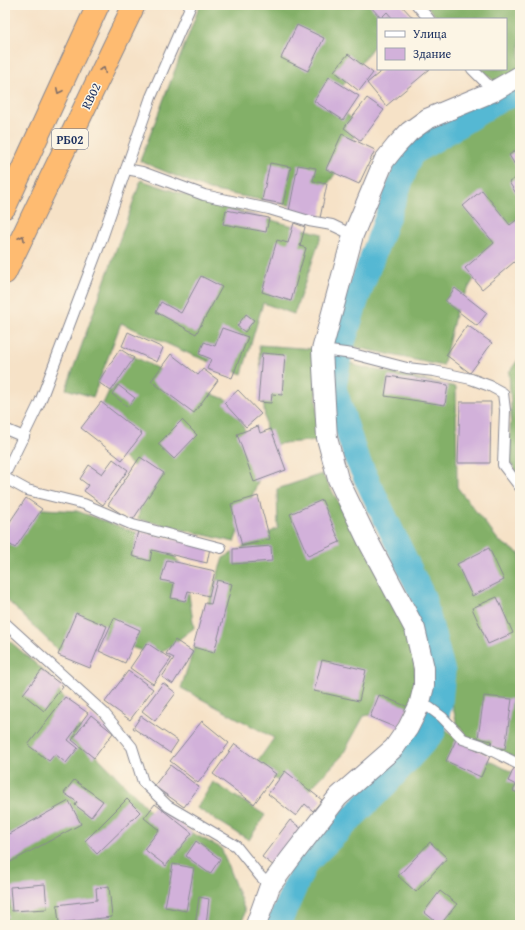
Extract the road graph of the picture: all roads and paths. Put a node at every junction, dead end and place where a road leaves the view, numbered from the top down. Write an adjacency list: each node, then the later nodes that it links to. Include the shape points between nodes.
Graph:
1 (98, 5): 10 (highway, РБ02, one-way to 10)
2 (134, 5): 12 (highway, RB02 / РБ02, one-way to 2)
3 (191, 5): 9 (lane, via 151,97)
4 (417, 5): 5 (lane)
5 (428, 18)
6 (473, 70): 8 (lane)
7 (520, 76): 8 (street)
8 (494, 91): 11 (street, via 427,119 409,132 384,161)
9 (126, 169): 11 (lane, via 142,172 204,195 332,225); 15 (lane, via 40,402)
10 (5, 207)
11 (353, 235): 13 (street)
12 (5, 273)
13 (331, 351): 18 (lane, via 471,379 503,393 503,465); 21 (street, via 327,438 338,479 366,539 415,629 424,668)
14 (5, 429): 15 (lane)
15 (24, 437): 16 (lane)
16 (5, 474)
17 (5, 478): 19 (lane, via 27,490 84,504 133,525)
18 (520, 487)
19 (221, 548)
20 (5, 623): 23 (lane, via 104,713 132,747 143,782 168,806 236,846)
21 (425, 708): 22 (lane, via 442,717 463,739 481,745); 23 (street, via 394,748 338,797)
22 (520, 765)
23 (270, 886): 24 (street)
24 (256, 925)

